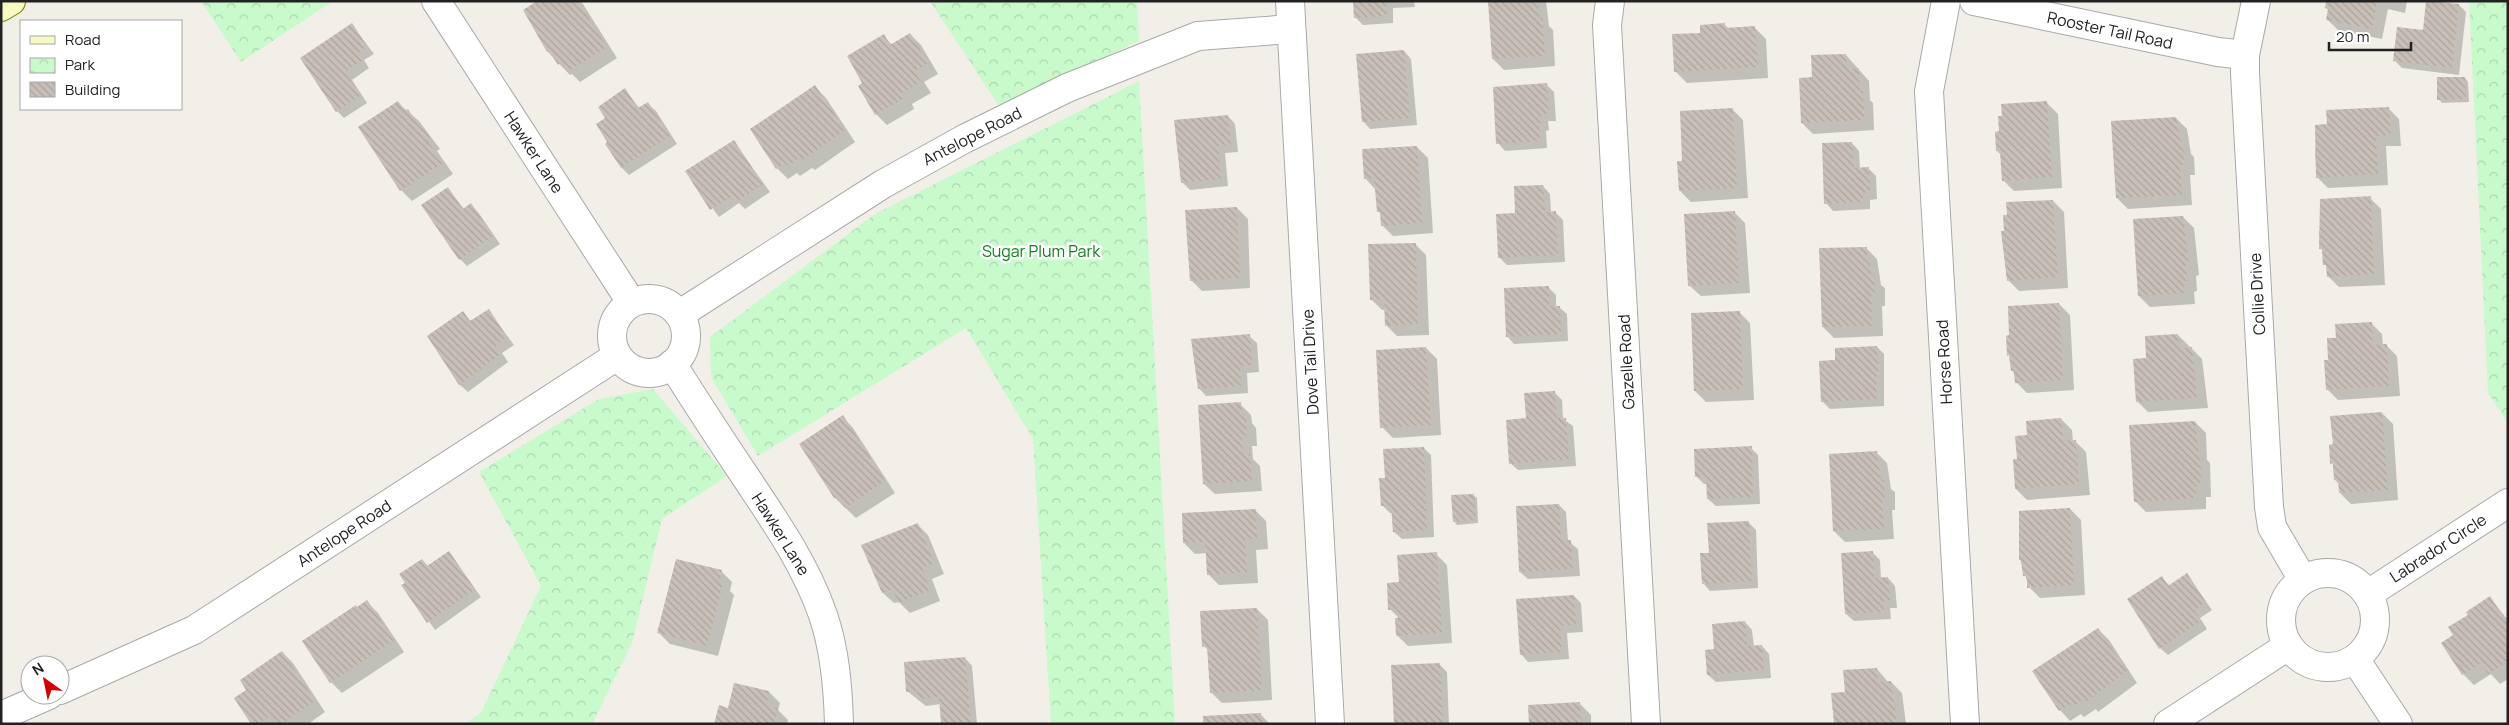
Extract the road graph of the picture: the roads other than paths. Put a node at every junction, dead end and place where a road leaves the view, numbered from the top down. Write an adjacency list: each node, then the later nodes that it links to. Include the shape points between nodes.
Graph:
1 (11, 1): 8 (street)
2 (436, 1): 11 (street, Hawker Lane)
3 (1290, 1): 9 (street, Dove Tail Drive)
4 (1610, 1): 25 (street, Gazelle Road, via 1607,24)
5 (1946, 1): 26 (street, Horse Road, via 1929,91)
6 (1974, 1): 10 (street, Rooster Tail Road)
7 (2256, 1): 10 (street, Collie Drive)
8 (1, 7)
9 (1291, 29): 12 (street, Antelope Road, via 1198,36 1067,88 883,184); 24 (street, Dove Tail Drive)
10 (2245, 55): 16 (street, Collie Drive, via 2269,507 2274,532)
11 (631, 302): 12 (street, via 652,298 665,301); 13 (street, via 618,315 612,330)
12 (680, 314): 14 (street, via 687,334 686,347)
13 (617, 356): 14 (street, via 625,365 646,374 660,372); 20 (street, Antelope Road, via 201,626)
14 (672, 364): 23 (street, Hawker Lane, via 793,549 810,582 833,652)
15 (2508, 503): 17 (street, Labrador Circle)
16 (2303, 580): 17 (street, via 2316,574 2346,576); 18 (street, via 2284,602 2282,631)
17 (2368, 594): 19 (street, via 2376,623 2373,638)
18 (2288, 646): 19 (street, via 2310,665 2324,668 2340,667); 27 (street)
19 (2355, 659): 28 (street)
20 (70, 685)
21 (26, 705): 22 (street)
22 (1, 716)
23 (840, 724)
24 (1330, 724)
25 (1646, 724)
26 (1965, 724)
27 (2168, 724)
28 (2398, 724)

